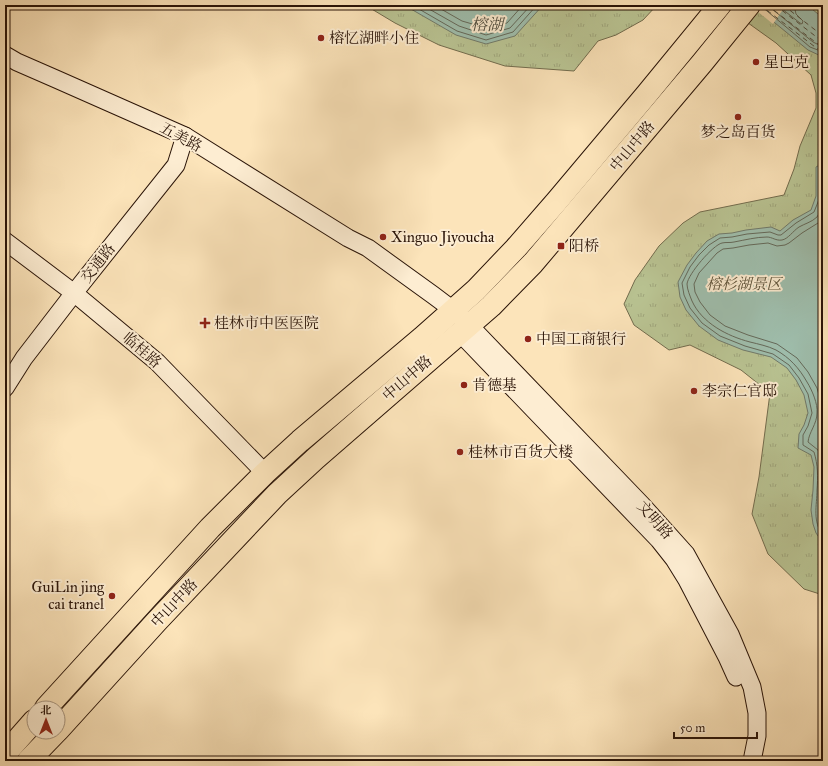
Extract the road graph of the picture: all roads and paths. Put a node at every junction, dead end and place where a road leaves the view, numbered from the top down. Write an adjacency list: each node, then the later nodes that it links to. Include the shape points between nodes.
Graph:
1 (720, 5): 7 (highway, 中山中路, via 516,248 476,290)
2 (746, 10): 7 (highway, 中山中路, via 533,263 491,306)
3 (5, 55): 4 (street, 五美路)
4 (185, 136): 6 (street, 交通路, via 176,164); 7 (street, 五美路, via 368,248 433,294)
5 (5, 241): 6 (street, 临桂路)
6 (74, 293): 8 (street, 交通路, via 24,358); 9 (street, 临桂路, via 157,362)
7 (457, 322): 9 (highway, 中山中路, via 300,441); 11 (highway, 中山中路, via 277,494); 16 (street, 文明路, via 674,559 727,656 742,691 747,736); 17 (street, 文明路, via 642,505 686,554 730,634 752,687 758,713)
8 (5, 388)
9 (265, 473): 10 (highway, 中山中路, via 210,528)
10 (53, 700)
11 (66, 721)
12 (26, 730): 14 (highway)
13 (48, 740): 15 (highway)
14 (5, 754)
15 (28, 761)
16 (741, 761)
17 (752, 761)

